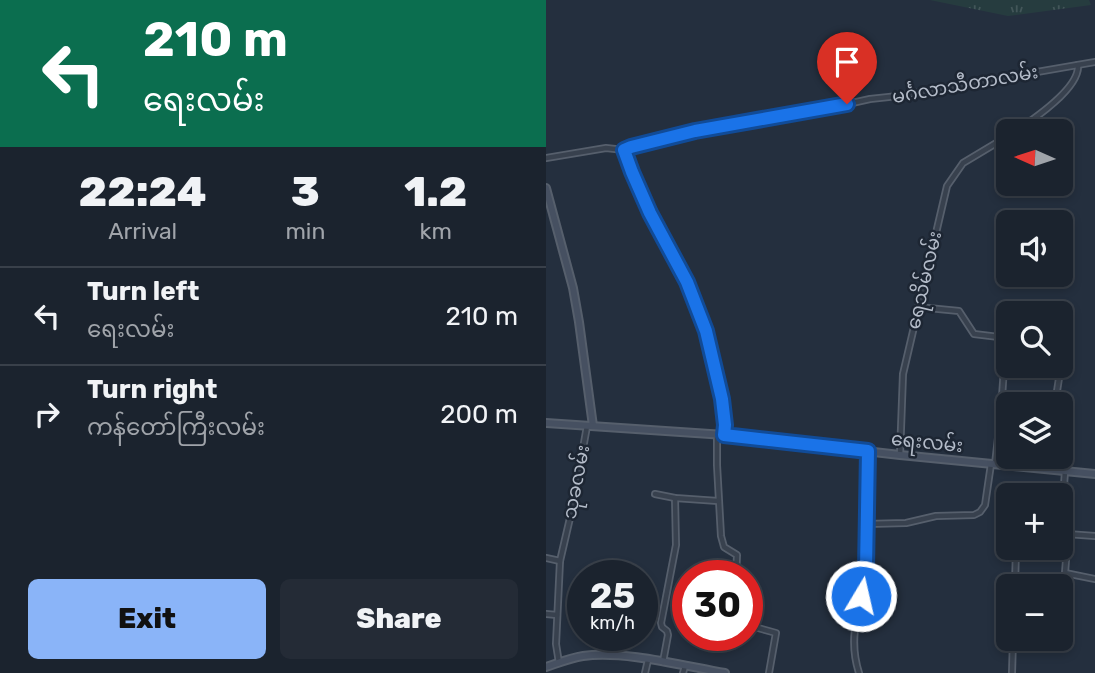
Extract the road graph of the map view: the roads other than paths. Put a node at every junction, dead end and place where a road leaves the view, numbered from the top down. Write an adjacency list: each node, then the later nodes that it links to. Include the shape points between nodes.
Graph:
1 (1095, 62): 2 (street, မင်္ဂလာသီတာလမ်း)
2 (1078, 65): 3 (street, via 1079,73 1071,85); 5 (street, မင်္ဂလာသီတာလမ်း, via 695,131)
3 (1032, 119)
4 (996, 143): 8 (street, ရေသိမ်လမ်း, via 963,163 947,186)
5 (624, 150): 6 (street, မင်္ဂလာသီတာလမ်း, via 606,148); 13 (street, via 706,331 722,399 725,425)
6 (546, 158)
7 (546, 188): 12 (street, via 573,288)
8 (918, 307): 9 (street, via 959,311 974,334); 15 (street, ရေသိမ်လမ်း, via 903,374)
9 (996, 337)
10 (1004, 378): 16 (street)
11 (546, 423): 12 (street, ရေးလမ်း)
12 (590, 426): 13 (street, ရေးလမ်း); 30 (street, သုခလမ်း)
13 (721, 435): 14 (street, ရေးလမ်း); 23 (street)
14 (868, 451): 15 (street, ရေးလမ်း); 24 (street)
15 (900, 455): 16 (street, ရေးလမ်း)
16 (993, 465): 17 (street, ရေးလမ်း); 24 (street, via 985,505 974,515)
17 (1057, 470): 18 (street, ရေးလမ်း)
18 (1065, 471): 19 (street, ရေးလမ်း); 20 (street)
19 (1095, 474)
20 (1064, 483)
21 (655, 494): 22 (street)
22 (675, 498): 23 (street); 37 (street, via 676,545 661,623 667,631)
23 (718, 501): 28 (street, via 723,544)
24 (867, 524): 44 (street, via 866,569 853,640)
25 (1073, 534): 26 (street)
26 (1095, 536)
27 (546, 558): 30 (street)
28 (737, 560)
29 (1066, 560): 31 (street, via 1065,573)
30 (560, 561): 33 (street, သုခလမ်း)
31 (1095, 579)
32 (546, 614): 33 (street)
33 (557, 615): 38 (street, သုခလမ်း)
34 (763, 629): 43 (street, via 776,633)
35 (1013, 651): 45 (street)
36 (648, 660): 37 (street); 38 (street, via 585,656); 41 (street)
37 (663, 662): 39 (street)
38 (553, 665): 40 (street, သုခလမ်း)
39 (684, 669): 42 (street)
40 (556, 673)
41 (645, 673)
42 (725, 673)
43 (769, 673)
44 (859, 673)
45 (1012, 673)

